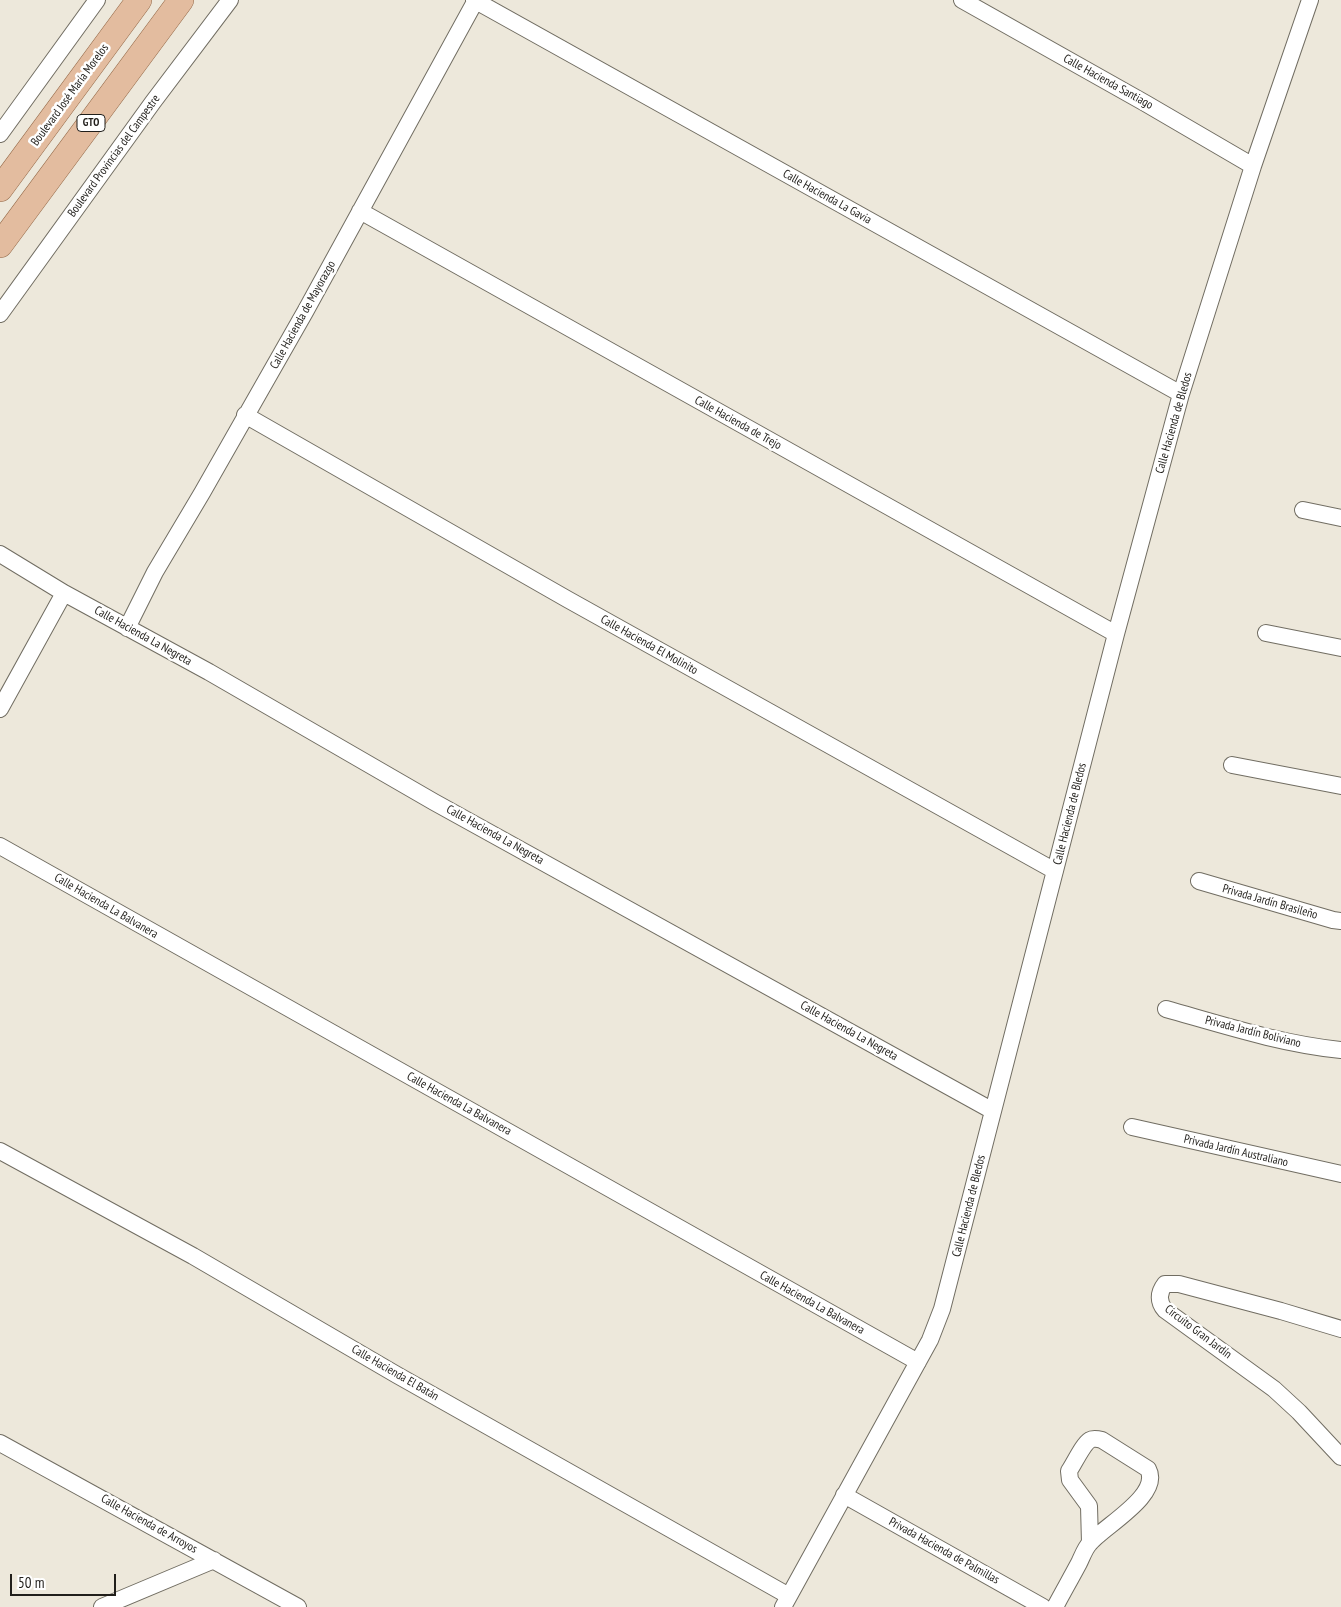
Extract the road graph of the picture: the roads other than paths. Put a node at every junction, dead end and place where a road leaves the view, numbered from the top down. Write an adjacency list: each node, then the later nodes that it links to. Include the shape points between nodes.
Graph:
1 (97, 0): 8 (street)
2 (139, 0): 10 (main road, Boulevard José María Morelos / GTO)
3 (181, 0): 12 (main road, GTO)
4 (230, 0): 13 (street, Boulevard Provincias del Campestre)
5 (475, 0): 11 (street, Calle Hacienda de Mayorazgo); 14 (street, Calle Hacienda La Gavia)
6 (962, 0): 9 (street, Calle Hacienda Santiago)
7 (1310, 0): 9 (street, Calle Hacienda de Bledos)
8 (0, 134)
9 (1253, 166): 14 (street, Calle Hacienda de Bledos)
10 (0, 189)
11 (360, 210): 15 (street, Calle Hacienda de Mayorazgo); 22 (street, Calle Hacienda de Trejo)
12 (0, 245)
13 (0, 314)
14 (1181, 394): 22 (street, Calle Hacienda de Bledos)
15 (245, 415): 20 (street, Calle Hacienda de Mayorazgo, via 155,572); 28 (street, Calle Hacienda El Molinito)
16 (1303, 510): 17 (street)
17 (1341, 518)
18 (0, 554): 19 (street, Calle Hacienda La Negreta)
19 (64, 593): 20 (street, Calle Hacienda La Negreta); 24 (street)
20 (127, 628): 33 (street, Calle Hacienda La Negreta)
21 (1266, 633): 23 (street)
22 (1116, 634): 28 (street, Calle Hacienda de Bledos)
23 (1341, 648)
24 (0, 709)
25 (1232, 765): 26 (street)
26 (1341, 786)
27 (0, 846): 38 (street, Calle Hacienda La Balvanera)
28 (1055, 871): 33 (street, Calle Hacienda de Bledos)
29 (1199, 881): 30 (street, Privada Jardín Brasileño)
30 (1341, 921)
31 (1166, 1009): 32 (street, Privada Jardín Boliviano, via 1249,1033)
32 (1341, 1050)
33 (993, 1111): 38 (street, Calle Hacienda de Bledos, via 942,1309)
34 (1132, 1127): 36 (street, Privada Jardín Australiano)
35 (0, 1151): 44 (street, Calle Hacienda El Batán, via 193,1256)
36 (1341, 1174)
37 (1341, 1329): 40 (street, Circuito Gran Jardín, via 1179,1284 1165,1284 1160,1294 1165,1310 1274,1389)
38 (918, 1362): 41 (street, Calle Hacienda de Bledos)
39 (0, 1443): 43 (street, Calle Hacienda de Arroyos)
40 (1341, 1457)
41 (844, 1495): 44 (street, Calle Hacienda de Bledos); 47 (street, Privada Hacienda de Palmillas)
42 (1090, 1543): 42 (street, via 1132,1507 1151,1480 1148,1469 1102,1440 1095,1439 1086,1444 1069,1471 1089,1506); 48 (street)
43 (214, 1560): 45 (street); 46 (street, Calle Hacienda de Arroyos)
44 (786, 1601)
45 (102, 1607)
46 (298, 1607)
47 (1044, 1607)
48 (1055, 1607)

